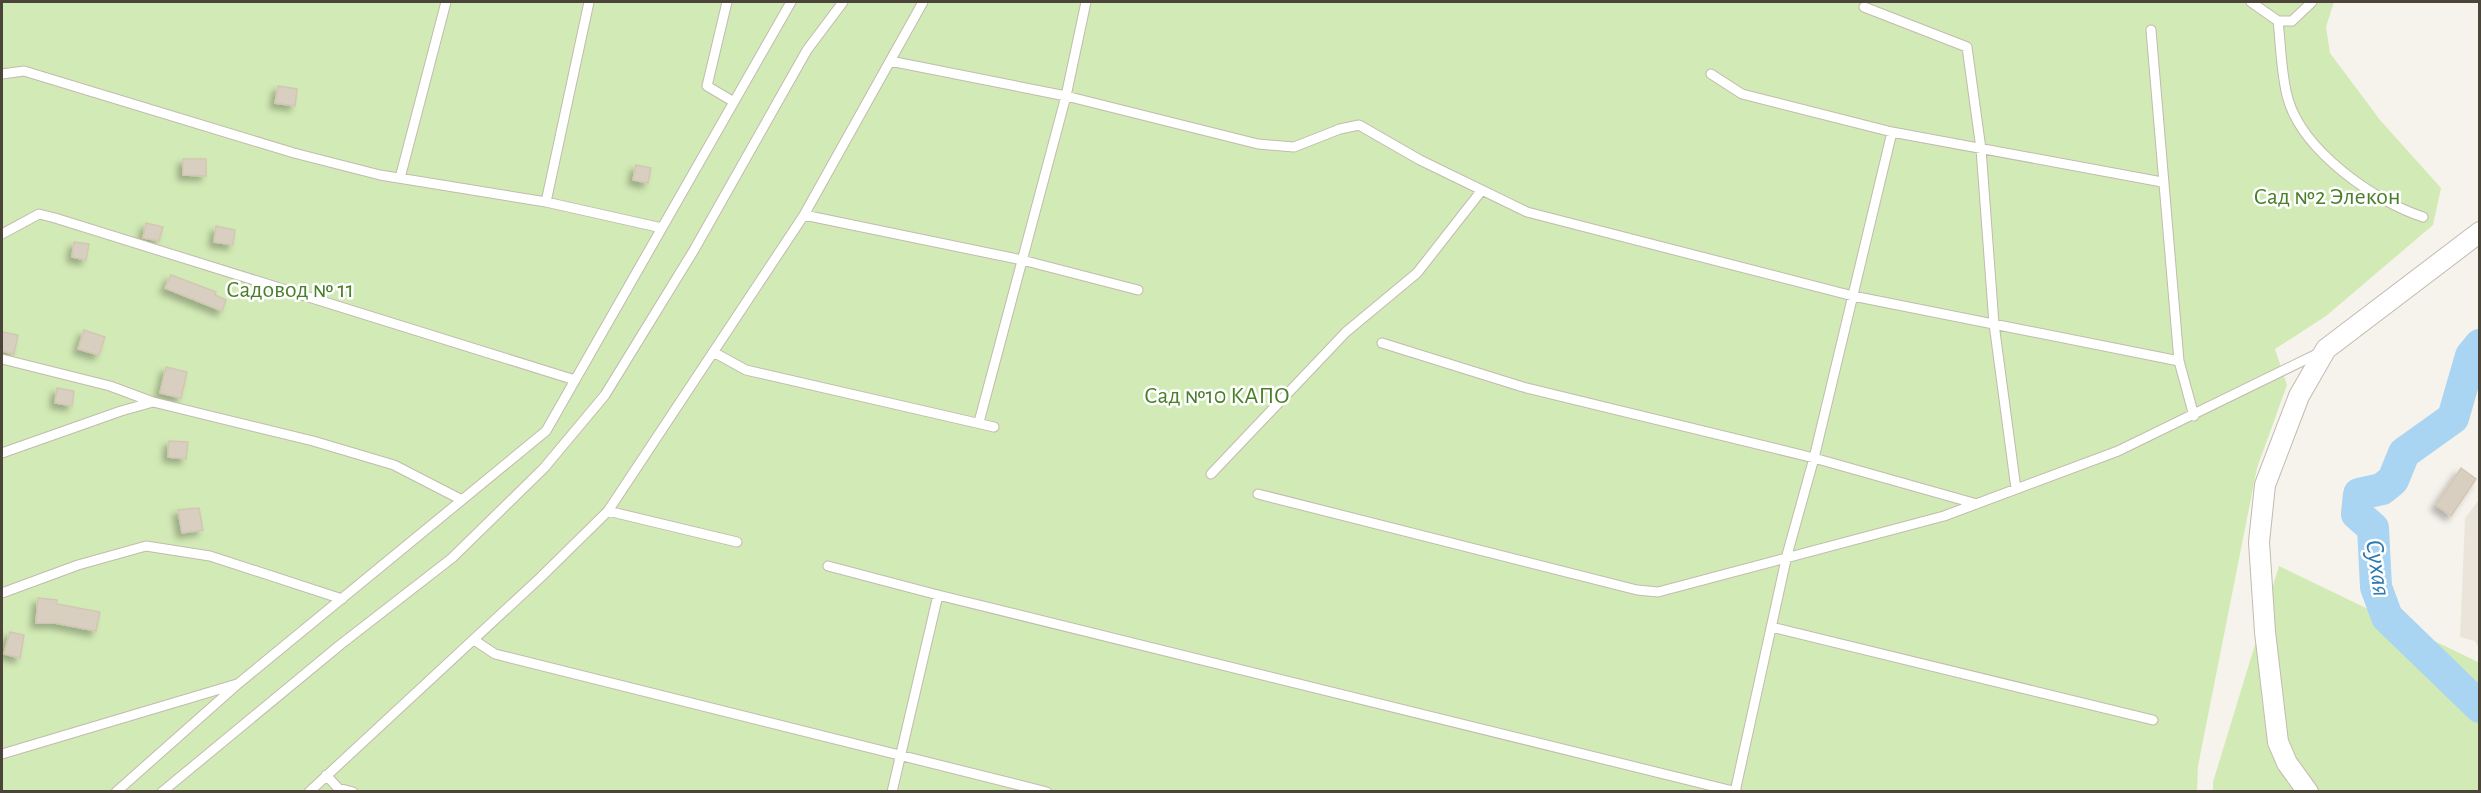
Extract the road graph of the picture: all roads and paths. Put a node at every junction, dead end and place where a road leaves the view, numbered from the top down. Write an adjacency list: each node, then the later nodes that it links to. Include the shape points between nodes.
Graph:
1 (446, 2): 20 (lane)
2 (589, 2): 23 (lane)
3 (727, 2): 17 (lane, via 706,86)
4 (791, 2): 17 (lane)
5 (843, 2): 66 (lane, via 807,50 694,250 605,395 544,468 452,558)
6 (923, 2): 13 (lane)
7 (1086, 2): 16 (lane)
8 (2251, 2): 11 (lane)
9 (2312, 2): 11 (lane, via 2292,21)
10 (1864, 7): 19 (lane, via 1967,47)
11 (2278, 21): 25 (lane, via 2288,100 2306,134 2349,178 2402,210)
12 (2151, 30): 21 (lane)
13 (890, 61): 16 (lane); 24 (lane)
14 (2, 74): 20 (lane, via 24,71 294,153)
15 (1711, 74): 18 (lane, via 1742,94)
16 (1066, 96): 22 (lane, via 1258,144 1294,147 1359,125); 29 (lane)
17 (734, 102): 26 (lane)
18 (1892, 132): 19 (lane); 31 (lane)
19 (1981, 149): 21 (lane); 32 (lane)
20 (400, 178): 23 (lane)
21 (2162, 182): 37 (lane)
22 (1482, 190): 31 (lane, via 1527,212); 45 (lane, via 1417,273 1346,332)
23 (546, 202): 26 (lane)
24 (804, 215): 29 (lane); 35 (lane)
25 (2423, 217)
26 (662, 228): 38 (lane)
27 (2480, 232): 34 (street)
28 (2, 234): 38 (lane, via 39,214 55,218)
29 (1022, 260): 30 (lane); 41 (lane)
30 (1138, 290)
31 (1854, 296): 32 (lane); 44 (lane)
32 (1994, 324): 37 (lane); 46 (lane)
33 (1382, 343): 44 (lane, via 1523,387)
34 (2326, 349): 40 (lane); 71 (street, via 2300,396 2265,485 2259,542 2278,741 2287,764)
35 (715, 353): 41 (lane, via 746,370); 50 (lane)
36 (2, 359): 39 (lane, via 110,386)
37 (2179, 361): 40 (lane)
38 (575, 380): 48 (lane, via 546,431)
39 (153, 402): 43 (lane); 48 (lane, via 394,465)
40 (2194, 416): 46 (lane, via 2118,452)
41 (979, 422): 42 (lane)
42 (994, 427)
43 (2, 453)
44 (1814, 458): 49 (lane); 52 (lane)
45 (1211, 474)
46 (2016, 489): 49 (lane)
47 (1258, 494): 52 (lane, via 1637,590 1658,591)
48 (462, 500): 56 (lane)
49 (1977, 504): 52 (lane, via 1944,516)
50 (608, 511): 51 (lane); 58 (lane)
51 (737, 542)
52 (1787, 555): 57 (lane)
53 (828, 566): 55 (lane)
54 (2, 593): 56 (lane, via 78,565 146,546 210,556)
55 (938, 595): 62 (lane); 64 (lane)
56 (342, 599): 59 (lane)
57 (1771, 627): 60 (lane); 64 (lane)
58 (474, 640): 62 (lane, via 495,654); 63 (lane)
59 (239, 683): 61 (lane); 65 (lane)
60 (2153, 720)
61 (2, 753)
62 (902, 755): 69 (lane); 70 (lane)
63 (326, 775): 67 (lane); 68 (lane, via 338,788)
64 (1735, 791)
65 (116, 792)
66 (162, 792)
67 (309, 792)
68 (353, 792)
69 (892, 792)
70 (1047, 792)
71 (2308, 792)

